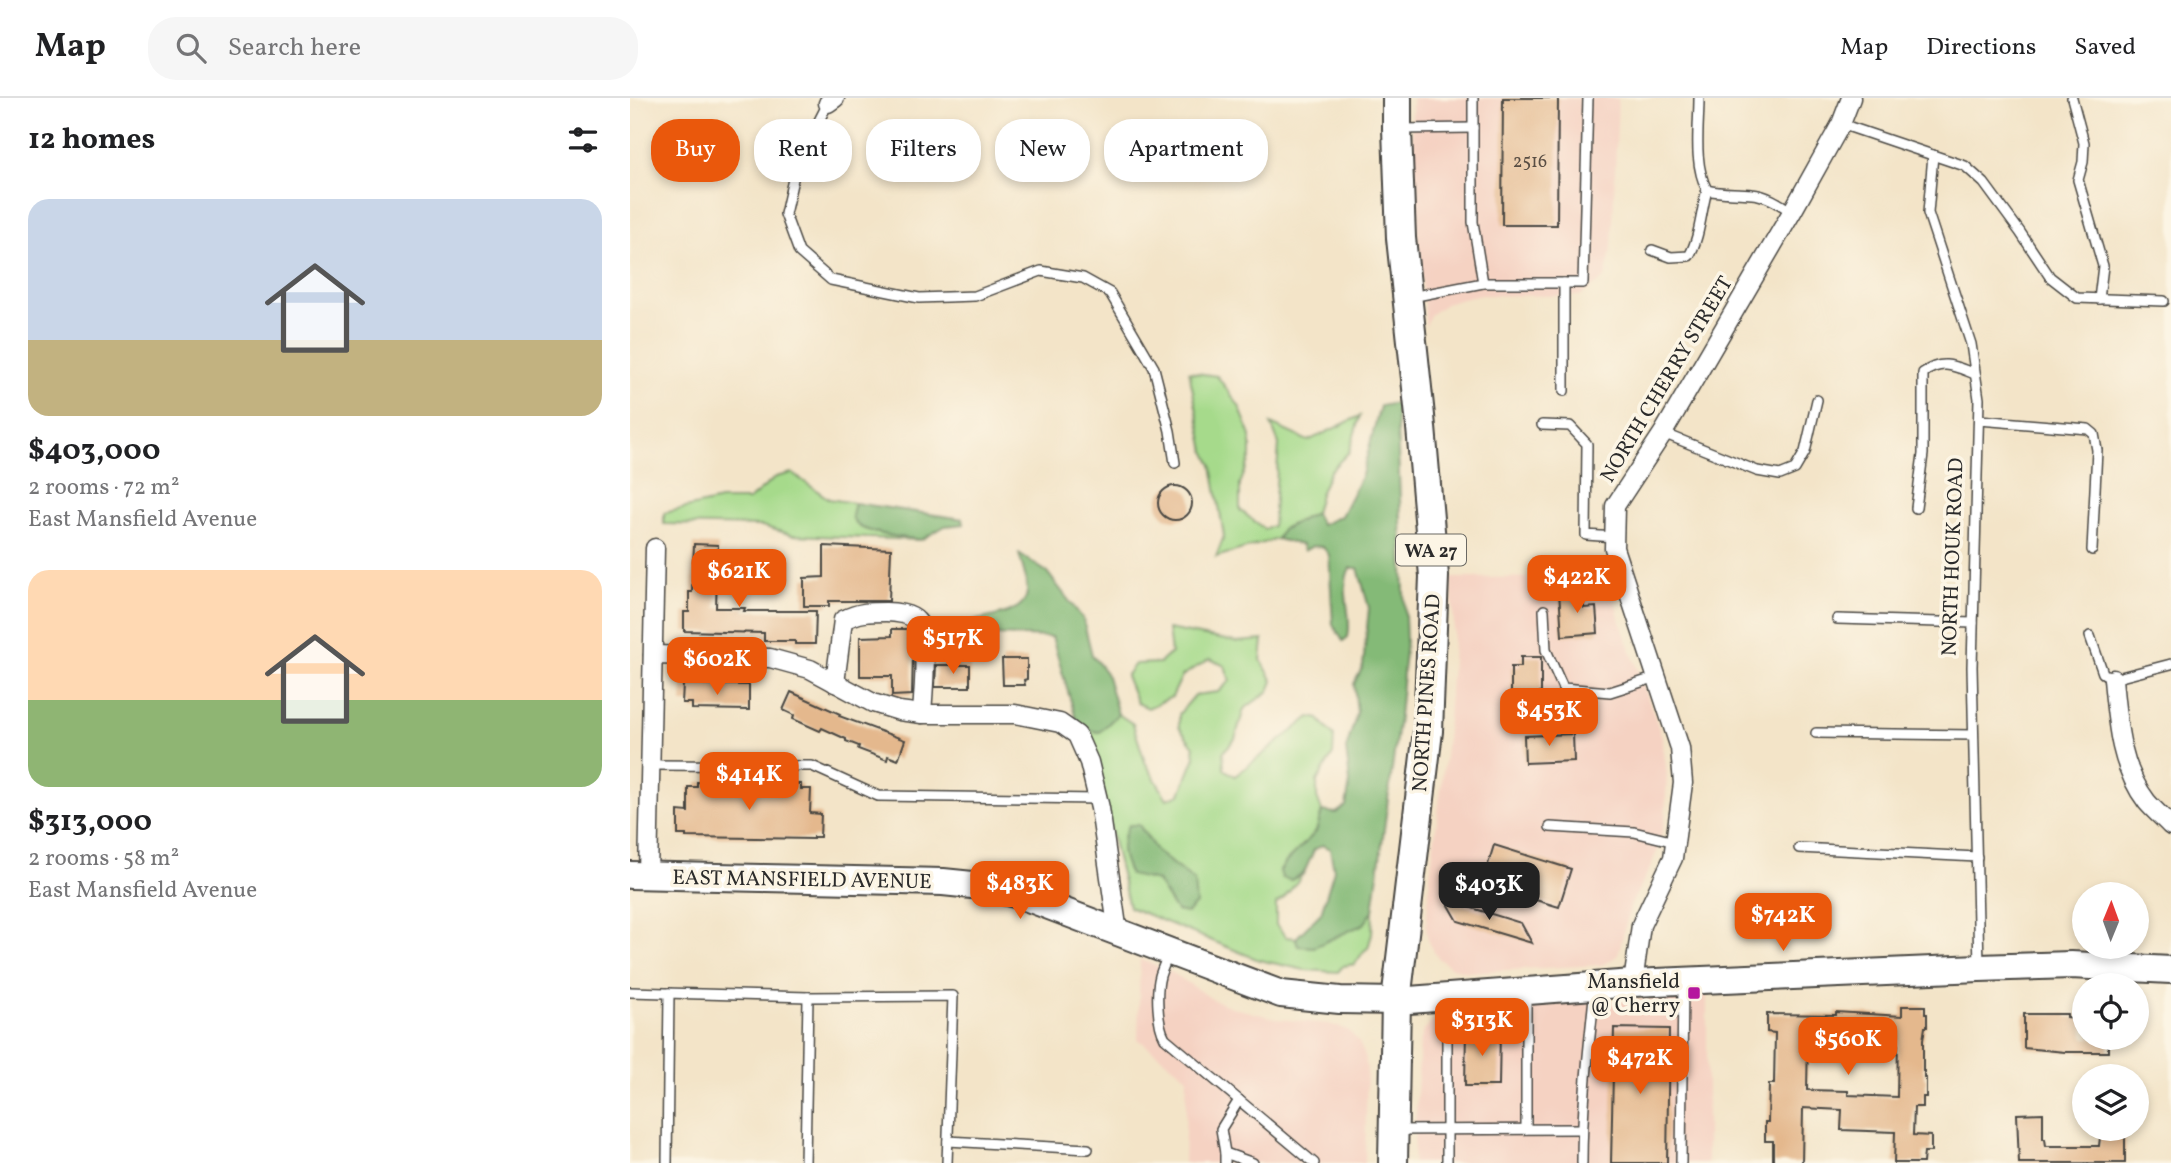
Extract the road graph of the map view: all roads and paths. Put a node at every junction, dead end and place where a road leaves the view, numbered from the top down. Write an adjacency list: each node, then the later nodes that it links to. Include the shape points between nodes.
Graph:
1 (1397, 98): 10 (main road, NORTH PINES ROAD / WA 27)
2 (1473, 98): 9 (lane)
3 (1588, 98): 16 (lane, via 1583,283)
4 (1699, 98): 12 (lane, via 1699,159)
5 (1852, 98): 8 (street, NORTH CHERRY STREET)
6 (2072, 98): 18 (lane, via 2084,143 2078,180 2103,266)
7 (832, 101): 26 (lane, via 796,166 785,214 799,252 831,280 919,298 975,296 1041,271 1083,278 1110,293 1154,368)
8 (1841, 124): 11 (lane); 13 (street, NORTH CHERRY STREET)
9 (1473, 128): 10 (lane); 15 (lane, via 1473,222)
10 (1397, 129): 17 (main road, NORTH PINES ROAD / WA 27)
11 (1933, 155): 18 (lane, via 1965,166 1984,183 2050,277 2077,298); 20 (lane, NORTH HOUK ROAD, via 1928,213 1971,344)
12 (1707, 190): 13 (lane, via 1754,194); 14 (lane, via 1689,256 1671,257)
13 (1792, 212): 25 (street, NORTH CHERRY STREET)
14 (1652, 250)
15 (1483, 283): 16 (lane); 17 (lane)
16 (1564, 283): 21 (lane)
17 (1408, 298): 62 (main road, NORTH PINES ROAD / WA 27, via 1433,590 1428,732)
18 (2099, 299): 19 (lane)
19 (2164, 301)
20 (1975, 374): 23 (lane, NORTH HOUK ROAD); 27 (lane, via 1950,364 1934,365 1923,373 1923,454)
21 (1564, 391)
22 (1816, 400): 25 (lane, via 1805,452 1795,469 1780,475 1757,471)
23 (1979, 420): 30 (lane, via 2088,429 2094,434); 33 (lane, NORTH HOUK ROAD)
24 (1542, 425): 28 (lane, via 1570,426 1587,444 1586,535)
25 (1663, 433): 28 (street, NORTH CHERRY STREET, via 1615,506)
26 (1175, 463)
27 (1916, 508)
28 (1615, 537): 37 (street, NORTH CHERRY STREET)
29 (655, 548): 35 (street)
30 (2092, 550)
31 (1544, 610): 37 (lane, via 1546,650 1563,688 1610,692)
32 (1837, 619): 33 (lane)
33 (1973, 623): 42 (lane, NORTH HOUK ROAD)
34 (2090, 636): 38 (lane, via 2103,673)
35 (653, 654): 39 (street, via 770,658 810,669); 43 (street)
36 (2171, 664): 38 (lane)
37 (1657, 677): 47 (street, NORTH CHERRY STREET, via 1680,748 1683,783)
38 (2113, 680): 45 (street, via 2119,734 2132,777)
39 (835, 683): 40 (street, via 873,703); 40 (street, via 843,620 860,612 895,612 915,618 923,631)
40 (922, 713): 44 (street, via 1015,714 1060,723 1077,735)
41 (1816, 733): 42 (lane)
42 (1973, 734): 49 (lane, NORTH HOUK ROAD)
43 (650, 765): 44 (lane, via 812,766 878,796); 50 (street)
44 (1098, 799): 51 (street)
45 (2171, 826)
46 (1550, 827): 47 (lane, via 1634,832)
47 (1675, 842): 56 (street, NORTH CHERRY STREET, via 1673,858 1641,925)
48 (1799, 848): 49 (lane)
49 (1977, 857): 53 (lane, NORTH HOUK ROAD)
50 (639, 875): 51 (street, EAST MANSFIELD AVENUE, via 982,886 1023,896)
51 (1118, 933): 52 (street, EAST MANSFIELD AVENUE)
52 (1169, 952): 62 (street, EAST MANSFIELD AVENUE, via 1281,994); 64 (lane, via 1160,977 1160,1030)
53 (1979, 968): 54 (street, EAST MANSFIELD AVENUE, via 2071,965); 55 (street, EAST MANSFIELD AVENUE)
54 (2171, 970)
55 (1683, 981): 56 (street, EAST MANSFIELD AVENUE); 82 (lane)
56 (1633, 983): 57 (street, EAST MANSFIELD AVENUE)
57 (1595, 986): 59 (street, EAST MANSFIELD AVENUE); 66 (lane)
58 (630, 992): 60 (lane)
59 (1526, 992): 62 (street, EAST MANSFIELD AVENUE); 65 (lane)
60 (669, 993): 61 (lane); 72 (lane)
61 (808, 997): 69 (lane, via 953,996); 73 (lane)
62 (1396, 1001): 67 (main road, NORTH PINES ROAD / WA 27)
63 (1447, 1029): 68 (lane)
64 (1239, 1100): 71 (lane, via 1221,1129); 78 (lane)
65 (1526, 1129): 66 (lane); 68 (lane)
66 (1582, 1129): 81 (lane)
67 (1394, 1130): 68 (lane); 79 (main road, NORTH PINES ROAD / WA 27)
68 (1448, 1130): 80 (lane)
69 (948, 1141): 70 (lane); 74 (lane)
70 (1088, 1149)
71 (1225, 1158): 75 (lane); 76 (lane); 77 (lane)
72 (667, 1163)
73 (805, 1163)
74 (947, 1163)
75 (1216, 1163)
76 (1236, 1163)
77 (1253, 1163)
78 (1314, 1163)
79 (1393, 1163)
80 (1447, 1163)
81 (1582, 1163)
82 (1681, 1163)

